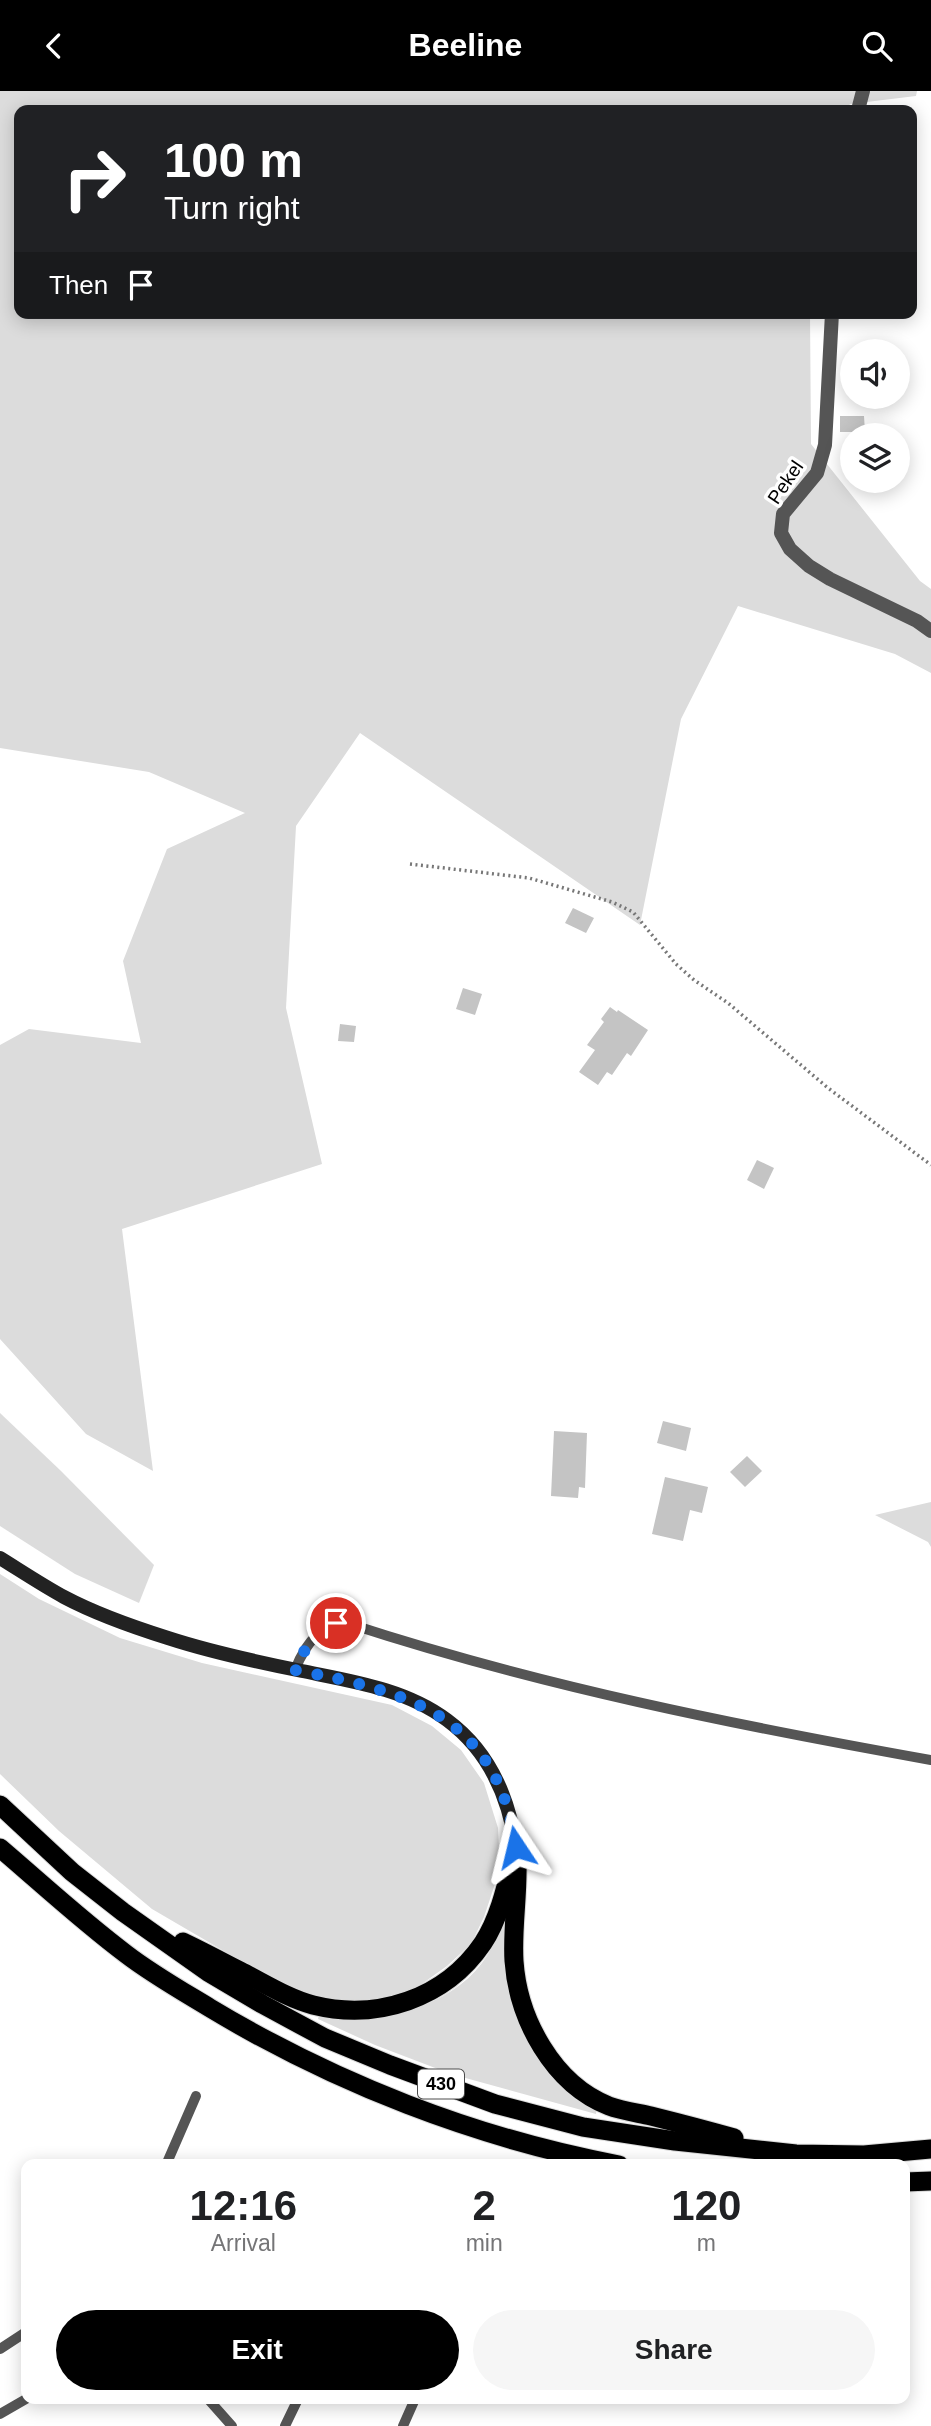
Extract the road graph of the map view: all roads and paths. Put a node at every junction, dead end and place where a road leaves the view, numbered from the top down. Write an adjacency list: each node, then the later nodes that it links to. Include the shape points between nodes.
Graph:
1 (832, 319): 2 (street, Pekel, via 825,445 817,473 783,514 780,533 809,566)
2 (931, 631)
3 (410, 864): 4 (path, via 529,878 633,912 694,980)
4 (931, 1165)
5 (0, 1558): 6 (main road, via 64,1597 114,1619 169,1639)
6 (295, 1670): 7 (lane, via 302,1653 323,1630 336,1623 350,1624 438,1653 611,1697); 9 (main road, via 371,1686 411,1700 447,1720 494,1773 512,1817)
7 (931, 1760)
8 (0, 1805): 11 (highway, 430)
9 (516, 1847): 11 (highway, via 500,1905 472,1957 431,1993 387,2007 354,2011 313,2005); 14 (highway, via 514,1961 523,2007 543,2050 564,2075 609,2106)
10 (0, 1848): 16 (highway, 430, via 126,1954 265,2040 384,2095 487,2132)
11 (122, 1912): 14 (highway, 430, via 208,1972 325,2038 495,2104 583,2127)
12 (196, 2097): 15 (lane)
13 (931, 2149): 14 (highway, 430, via 864,2155)
14 (796, 2154)
15 (169, 2159)
16 (585, 2159)
17 (931, 2181): 18 (highway)
18 (910, 2182)
19 (21, 2335): 20 (lane)
20 (0, 2349)
21 (21, 2402): 25 (lane)
22 (212, 2404): 26 (lane)
23 (296, 2404): 27 (lane)
24 (413, 2404): 28 (lane)
25 (0, 2414)
26 (232, 2426)
27 (285, 2426)
28 (403, 2426)

